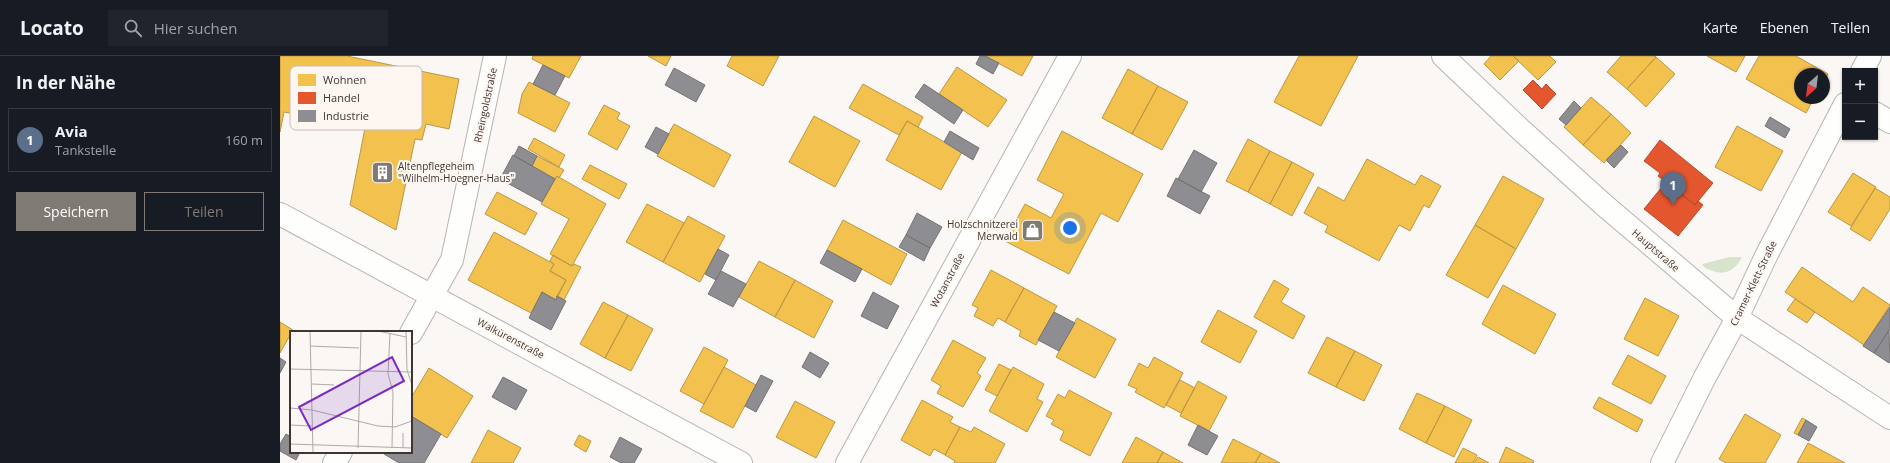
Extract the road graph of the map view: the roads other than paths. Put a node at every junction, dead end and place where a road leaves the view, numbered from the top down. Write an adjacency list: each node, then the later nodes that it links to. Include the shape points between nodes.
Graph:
1 (495, 56): 10 (street, Rheingoldstraße, via 452,260)
2 (1070, 56): 17 (street, Wotanstraße)
3 (1443, 56): 11 (street, Hauptstraße, via 1604,205)
4 (1870, 56): 5 (street)
5 (1864, 68)
6 (1842, 110): 11 (street, Cramer-Klett-Straße, via 1766,256)
7 (1878, 115): 8 (street)
8 (1890, 122)
9 (280, 214): 10 (street, Walkürenstraße)
10 (431, 296): 12 (street, Rheingoldstraße); 16 (street, Walkürenstraße)
11 (1737, 318): 13 (street, Hauptstraße); 18 (street, Cramer-Klett-Straße)
12 (412, 331)
13 (1890, 418)
14 (340, 453): 15 (street)
15 (334, 463)
16 (741, 463)
17 (847, 463)
18 (1662, 463)

